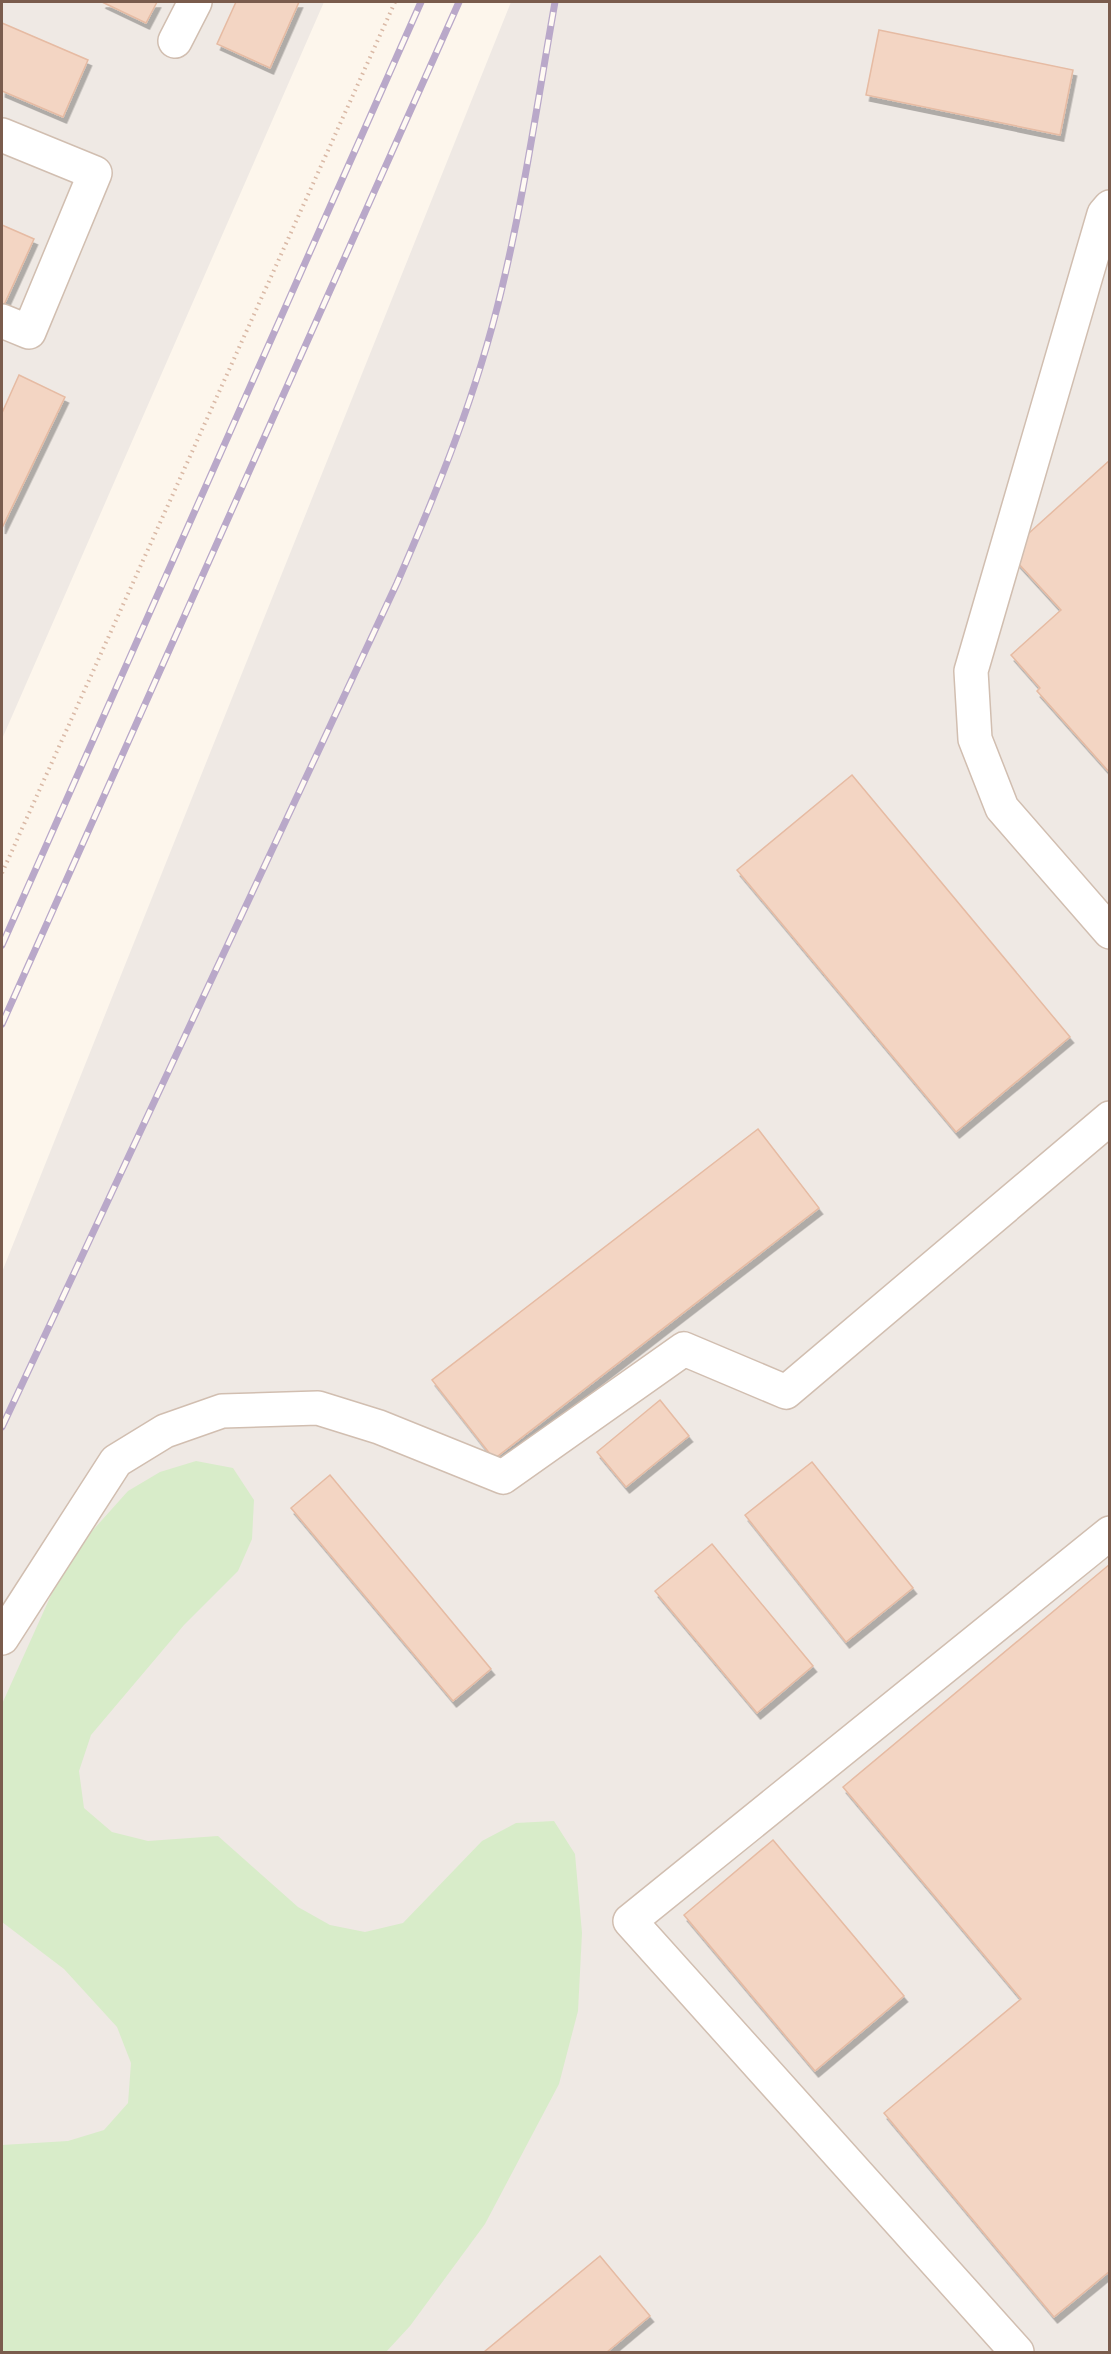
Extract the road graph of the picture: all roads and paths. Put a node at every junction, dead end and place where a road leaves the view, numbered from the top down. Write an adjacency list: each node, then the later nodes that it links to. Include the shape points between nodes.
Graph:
1 (195, 2): 3 (lane)
2 (395, 2): 7 (path)
3 (175, 40)
4 (2, 135): 6 (lane, via 95,173 29,332)
5 (1110, 207): 8 (lane, via 1104,214 972,671 975,739 1002,808)
6 (2, 321)
7 (2, 873)
8 (1110, 933)
9 (1110, 1118): 11 (lane, via 786,1392 684,1349 503,1477 379,1427 318,1408 222,1411 165,1431 116,1461)
10 (1110, 1533): 12 (lane, via 630,1921)
11 (2, 1638)
12 (1017, 2352)

